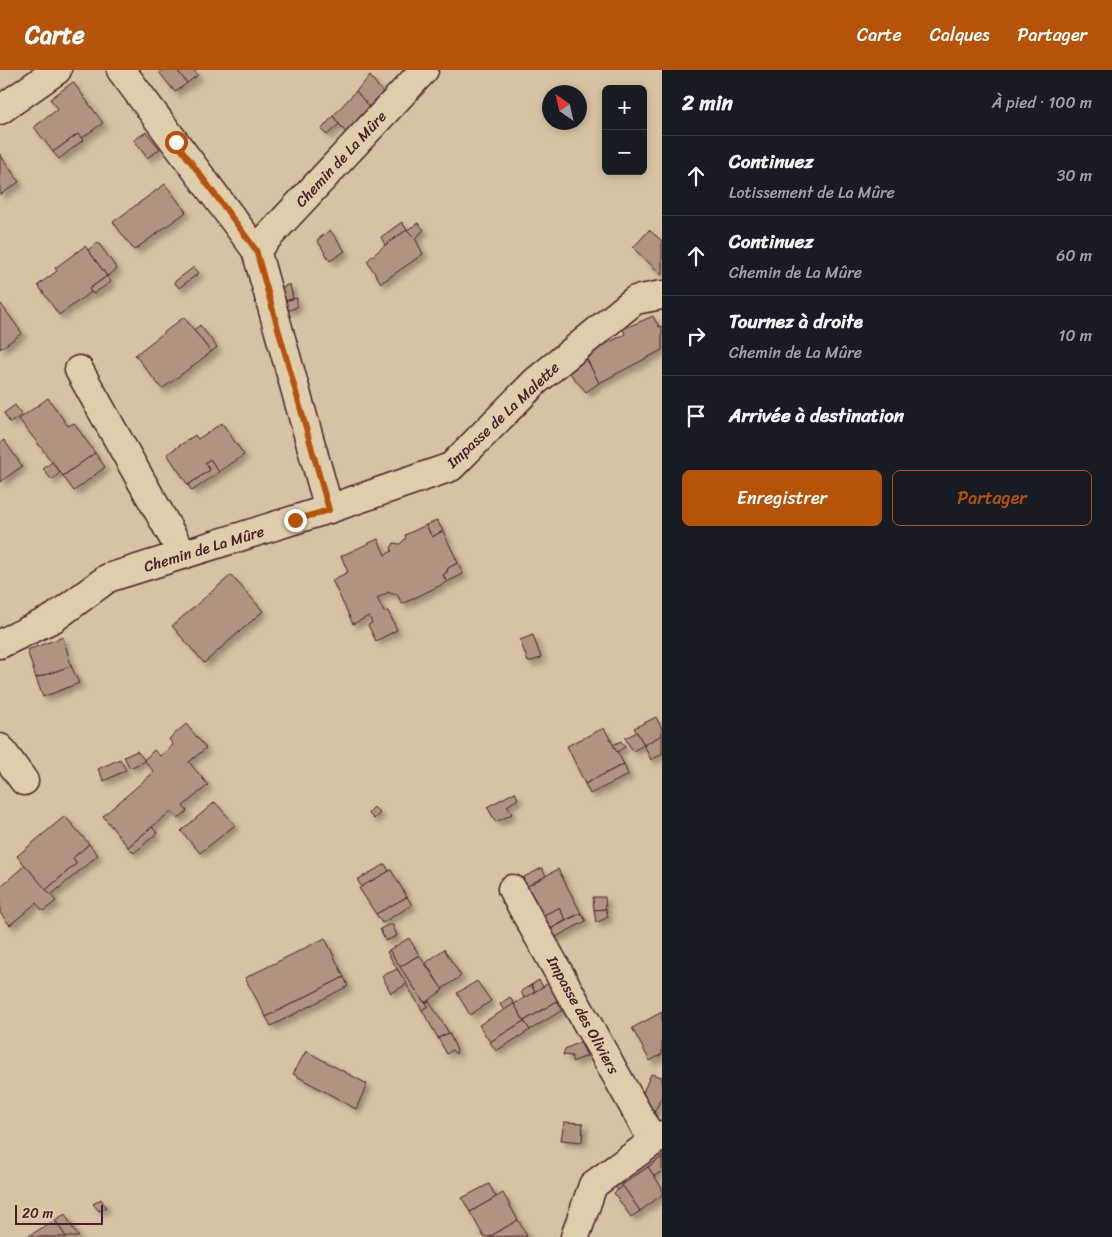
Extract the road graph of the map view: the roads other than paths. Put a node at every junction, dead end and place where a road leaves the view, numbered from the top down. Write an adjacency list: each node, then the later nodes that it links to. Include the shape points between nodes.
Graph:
1 (57, 70): 4 (street)
2 (120, 70): 5 (street)
3 (424, 70): 5 (street, Chemin de La Mûre)
4 (0, 110)
5 (256, 250): 8 (street)
6 (662, 295): 8 (street, Impasse de La Malette, via 635,300 536,381 451,467)
7 (79, 370): 9 (street)
8 (329, 510): 9 (street, Chemin de La Mûre)
9 (183, 555): 10 (street, Chemin de La Mûre, via 108,578 54,618)
10 (0, 644)
11 (0, 748): 12 (street)
12 (24, 781)
13 (512, 889): 14 (street, Impasse des Oliviers)
14 (658, 1138): 15 (street, via 593,1185)
15 (575, 1237)

